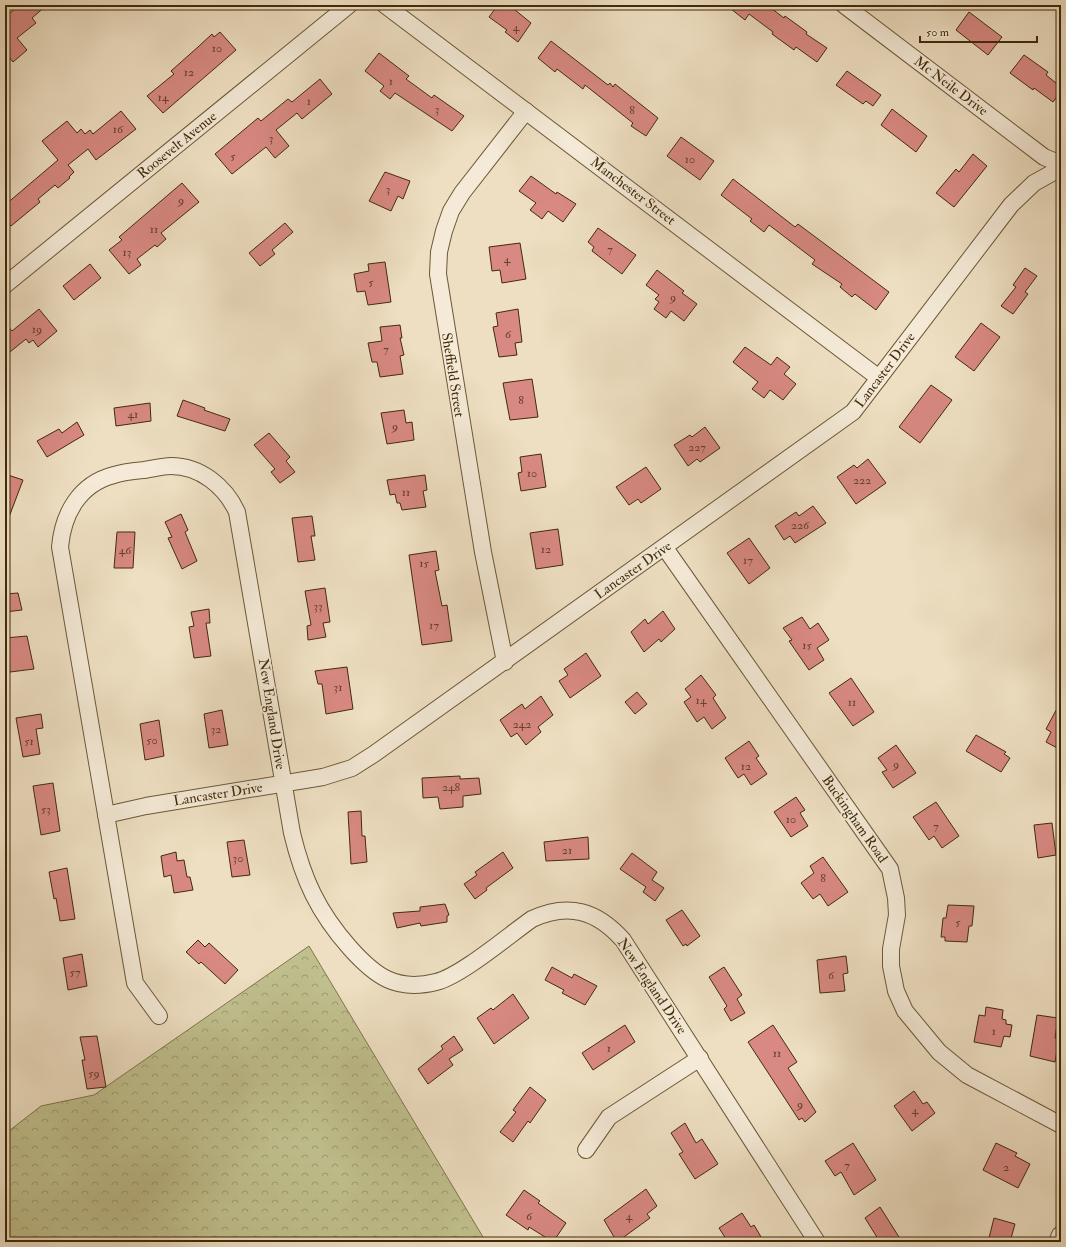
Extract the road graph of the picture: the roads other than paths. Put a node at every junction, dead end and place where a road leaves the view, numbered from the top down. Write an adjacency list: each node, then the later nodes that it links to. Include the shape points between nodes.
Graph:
1 (349, 5): 7 (street, Roosevelt Avenue)
2 (385, 5): 4 (street, Manchester Street)
3 (844, 5): 5 (street, Mc Neile Drive, via 1044,157)
4 (526, 111): 8 (street, Manchester Street); 10 (street, Sheffield Street, via 451,211 442,238 438,274 483,552)
5 (1061, 164)
6 (1061, 168): 8 (street, Lancaster Drive, via 1034,183 1011,205)
7 (5, 284)
8 (880, 378): 9 (street, Lancaster Drive, via 853,412)
9 (665, 548): 10 (street, Lancaster Drive); 15 (street, Buckingham Road, via 890,869 897,915 891,966 896,991 905,1011 939,1052 967,1074)
10 (504, 662): 11 (street, Lancaster Drive, via 352,768)
11 (283, 783): 12 (street, Lancaster Drive); 12 (street, New England Drive, via 240,524 234,504 211,479 186,468 170,466 114,474 93,484 77,498 66,516 60,547); 14 (street, New England Drive, via 293,840 312,895 337,934 366,967 378,975 394,983 415,986 446,979 532,919 554,911 583,912 603,920 623,940)
12 (106, 815): 13 (street, New England Drive, via 135,983)
13 (160, 1016)
14 (700, 1058): 16 (street, via 609,1117); 18 (street, New England Drive)
15 (1061, 1125)
16 (586, 1150)
17 (1061, 1236): 19 (street)
18 (817, 1242)
19 (1059, 1242)

